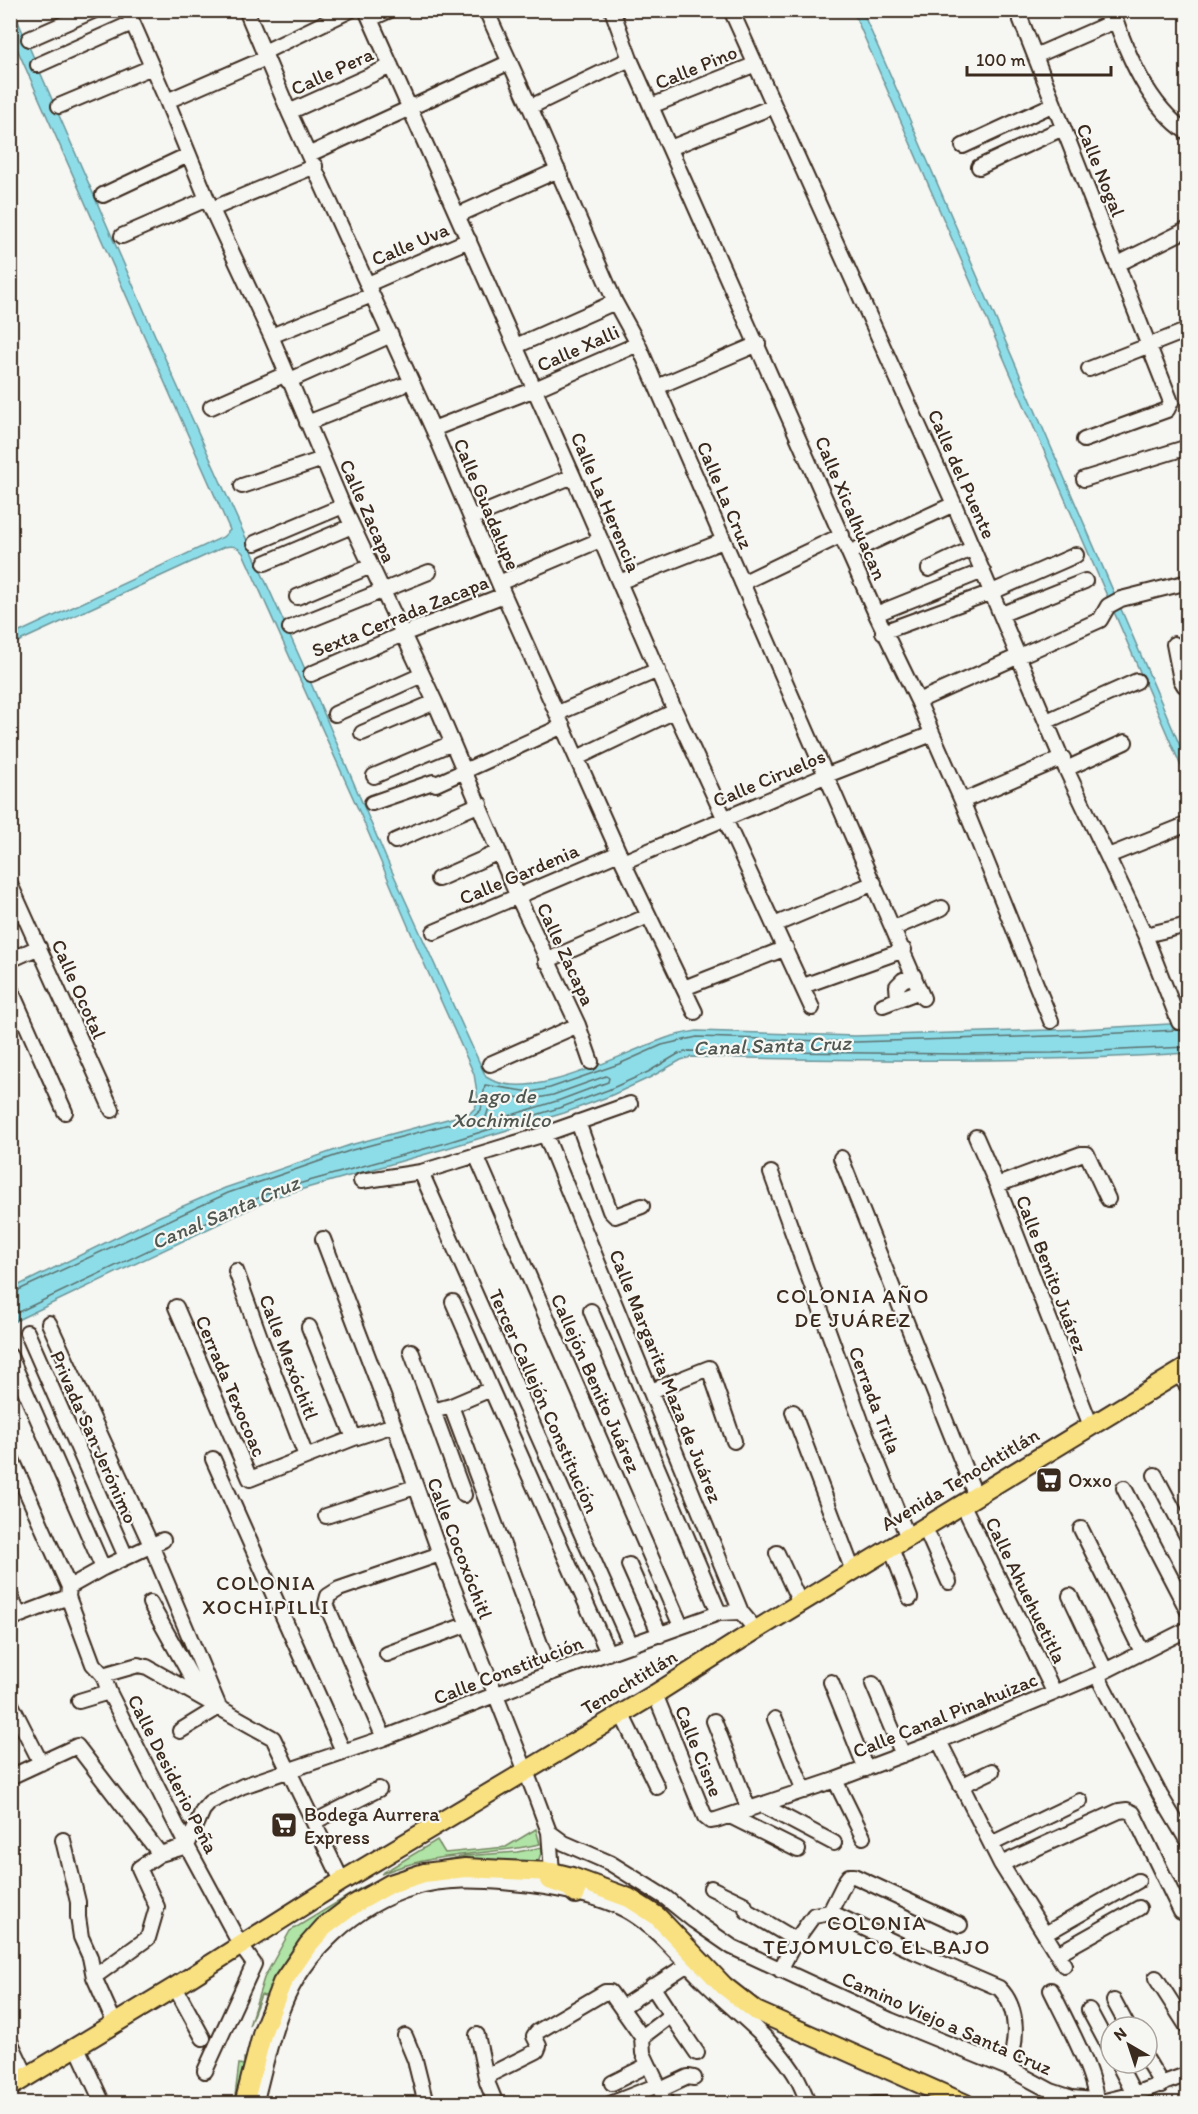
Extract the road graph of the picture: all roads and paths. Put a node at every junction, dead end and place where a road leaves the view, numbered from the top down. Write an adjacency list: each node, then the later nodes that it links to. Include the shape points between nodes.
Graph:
1 (95, 10): 12 (street)
2 (246, 10): 13 (street, Calle Guadalupe)
3 (351, 10): 13 (street)
4 (390, 10): 9 (street)
5 (486, 10): 16 (street, Calle La Cruz)
6 (612, 10): 15 (street, Calle Xicalhuacan)
7 (731, 10): 17 (street, Calle del Puente)
8 (1017, 10): 14 (street, Calle Nogal)
9 (368, 15): 19 (street, Calle La Herencia)
10 (1114, 16): 14 (street); 30 (street, via 1147,89)
11 (130, 17): 18 (street); 20 (street, Calle Zacapa)
12 (29, 39)
13 (265, 55): 21 (street); 28 (street, Calle Guadalupe)
14 (1035, 56): 22 (street, Calle Nogal)
15 (630, 59): 24 (street); 25 (street, Calle Xicalhuacan)
16 (510, 62): 24 (street, Calle La Cruz); 27 (street)
17 (756, 64): 25 (street, Calle Pino); 26 (street, Calle del Puente)
18 (38, 65)
19 (391, 66): 27 (street, Calle La Herencia); 28 (street, Calle Pera)
20 (152, 67): 21 (street, Calle Zacapa); 23 (street)
21 (167, 101): 33 (street, Calle Zacapa)
22 (1054, 104): 29 (street, Calle Nogal); 31 (street)
23 (59, 106)
24 (530, 106): 36 (street, Calle La Cruz)
25 (651, 106): 32 (street, Calle Xicalhuacan)
26 (774, 106): 32 (street); 67 (street, Calle del Puente)
27 (410, 108): 34 (street); 39 (street, Calle La Herencia)
28 (289, 112): 34 (street, Calle Guadalupe)
29 (1064, 128): 35 (street); 43 (street, Calle Nogal)
30 (1188, 133)
31 (963, 146)
32 (670, 148): 50 (street, Calle Xicalhuacan)
33 (188, 155): 37 (street); 38 (street, Calle Zacapa)
34 (312, 160): 38 (street); 44 (street, Calle Guadalupe)
35 (979, 167)
36 (558, 170): 39 (street); 45 (street, Calle La Cruz)
37 (103, 195)
38 (210, 204): 41 (street); 48 (street, Calle Zacapa)
39 (458, 215): 42 (street, Calle La Herencia)
40 (1188, 229): 43 (street)
41 (122, 236)
42 (469, 240): 44 (street, Calle Uva); 52 (street, Calle La Herencia)
43 (1118, 264): 51 (street, Calle Nogal)
44 (370, 289): 47 (street, Calle Guadalupe); 48 (street, Calle Uva)
45 (615, 302): 49 (street, Calle La Cruz); 52 (street)
46 (1188, 330): 51 (street)
47 (391, 335): 54 (street); 60 (street, Calle Guadalupe)
48 (271, 336): 54 (street, Calle Zacapa)
49 (638, 344): 56 (street, Calle La Cruz); 57 (street, Calle Xalli)
50 (758, 344): 56 (street); 71 (street, Calle Xicalhuacan)
51 (1150, 345): 53 (street); 61 (street, Calle Nogal, via 1170,406)
52 (516, 346): 57 (street, Calle La Herencia)
53 (1089, 369)
54 (287, 377): 58 (street); 59 (street, Calle Zacapa)
55 (400, 386): 59 (street)
56 (657, 387): 73 (street, Calle La Cruz)
57 (535, 389): 60 (street, Calle Xalli); 64 (street, Calle La Herencia)
58 (211, 407)
59 (307, 423): 63 (street, Calle Zacapa)
60 (433, 429): 69 (street, Calle Guadalupe)
61 (1084, 440)
62 (1188, 447): 65 (street)
63 (324, 459): 66 (street); 68 (street, Calle Zacapa)
64 (573, 476): 69 (street); 72 (street, Calle La Herencia)
65 (1084, 479)
66 (242, 486)
67 (954, 504): 75 (street, Calle del Puente); 76 (street)
68 (343, 507): 70 (street, Calle Zacapa); 74 (street)
69 (471, 518): 87 (street, Calle Guadalupe)
70 (352, 526): 78 (street); 79 (street, Calle Zacapa)
71 (842, 535): 76 (street, Calle Xicalhuacan); 86 (street)
72 (600, 540): 84 (street, Calle La Herencia); 87 (street, Sexta Cerrada Zacapa)
73 (723, 540): 84 (street); 86 (street, Calle La Cruz)
74 (255, 543)
75 (973, 548): 80 (street); 81 (street, Calle del Puente)
76 (849, 553): 91 (street, Calle Xicalhuacan)
77 (1076, 555): 89 (street)
78 (265, 563)
79 (371, 566): 88 (street, Calle Zacapa); 90 (street)
80 (929, 569)
81 (983, 571): 89 (street, Calle del Puente); 91 (street)
82 (429, 572): 88 (street)
83 (1084, 581): 92 (street)
84 (619, 582): 98 (street, Calle La Herencia)
85 (1188, 582): 97 (street, via 1115,602 1101,620)
86 (741, 583): 116 (street, Calle La Cruz)
87 (502, 589): 95 (street, Sexta Cerrada Zacapa); 107 (street, Calle Guadalupe)
88 (382, 590): 93 (street); 95 (street, Calle Zacapa)
89 (992, 592): 92 (street, Calle del Puente); 94 (street)
90 (297, 597)
91 (876, 614): 94 (street, Calle Xicalhuacan)
92 (1002, 614): 97 (street, Calle del Puente)
93 (290, 628)
94 (884, 632): 103 (street, Calle Xicalhuacan)
95 (403, 634): 99 (street, Sexta Cerrada Zacapa); 100 (street, Calle Zacapa)
96 (1174, 644): 102 (street, via 1181,681)
97 (1020, 655): 103 (street); 108 (street, Calle del Puente)
98 (658, 670): 105 (street, Calle La Herencia); 107 (street)
99 (311, 674)
100 (422, 675): 104 (street, Calle Zacapa); 106 (street)
101 (1137, 681): 108 (street)
102 (1188, 685)
103 (918, 701): 110 (street, Calle Xicalhuacan)
104 (435, 702): 109 (street); 112 (street, Calle Zacapa)
105 (675, 711): 113 (street); 121 (street, Calle La Herencia)
106 (335, 714)
107 (560, 720): 113 (street, Calle Guadalupe); 115 (street)
108 (1047, 721): 114 (street, Calle del Puente)
109 (362, 733)
110 (932, 734): 116 (street, Calle Ciruelos); 118 (street, Calle Xicalhuacan)
111 (1125, 742): 114 (street)
112 (452, 743): 115 (street, Calle Zacapa); 117 (street)
113 (577, 758): 126 (street, Calle Guadalupe)
114 (1065, 764): 118 (street); 125 (street, Calle del Puente)
115 (464, 772): 119 (street); 120 (street, Calle Zacapa)
116 (827, 775): 121 (street, Calle Ciruelos); 128 (street, Calle La Cruz)
117 (374, 776)
118 (962, 801): 151 (street, Calle Xicalhuacan)
119 (372, 803)
120 (480, 804): 123 (street); 124 (street, Calle Zacapa)
121 (726, 818): 126 (street, Calle Ciruelos); 133 (street, Calle La Herencia)
122 (1188, 824): 125 (street)
123 (395, 841)
124 (499, 852): 127 (street); 130 (street, Calle Zacapa)
125 (1108, 856): 137 (street, Calle del Puente)
126 (621, 857): 130 (street, Calle Gardenia); 132 (street, Calle Guadalupe)
127 (438, 879)
128 (874, 883): 133 (street); 135 (street, Calle La Cruz)
129 (10, 884): 138 (street, Calle Ocotal)
130 (517, 895): 136 (street, Calle Gardenia); 142 (street, Calle Zacapa)
131 (942, 908): 135 (street)
132 (648, 916): 142 (street); 146 (street, Calle Guadalupe)
133 (774, 925): 139 (street, Calle La Herencia)
134 (1188, 925): 137 (street)
135 (894, 928): 140 (street, Calle La Cruz)
136 (434, 932)
137 (1145, 935): 152 (street, Calle del Puente, via 1179,1022)
138 (39, 947): 141 (street); 157 (street, Calle Ocotal)
139 (786, 948): 144 (street, Calle La Herencia); 146 (street)
140 (904, 950): 143 (street, Calle La Cruz); 144 (street)
141 (10, 960)
142 (546, 961): 153 (street, Calle Zacapa)
143 (914, 976): 147 (street, via 897,986); 147 (street, Calle La Cruz, via 922,995)
144 (802, 986): 149 (street, Calle La Herencia)
145 (10, 988): 158 (street)
146 (684, 988): 150 (street, Calle Guadalupe)
147 (898, 999): 148 (street)
148 (883, 1005)
149 (812, 1008)
150 (695, 1012)
151 (1052, 1021)
152 (1188, 1021)
153 (578, 1025): 154 (street, Calle Zacapa); 155 (street)
154 (591, 1062)
155 (490, 1064)
156 (630, 1104): 159 (street)
157 (112, 1110)
158 (65, 1112)
159 (578, 1122): 160 (street); 169 (street, via 610,1211 615,1216)
160 (545, 1134): 162 (street); 182 (street, Calle Margarita Maza de Juárez)
161 (976, 1137): 167 (street, Calle Benito Juárez)
162 (476, 1155): 164 (street); 223 (street, Callejón Benito Juárez)
163 (841, 1158): 197 (street, Calle Ahuehuetitla)
164 (421, 1172): 166 (street); 227 (street, Tercer Callejón Constitución)
165 (771, 1173): 201 (street, Cerrada Titla)
166 (361, 1181)
167 (997, 1185): 168 (street, via 1087,1154); 187 (street, Calle Benito Juárez)
168 (1108, 1199)
169 (642, 1206)
170 (322, 1239): 186 (street, Calle Cocoxóchitl)
171 (236, 1270): 191 (street, Calle Mexóchitl)
172 (453, 1302): 181 (street)
173 (176, 1308): 191 (street, Cerrada Texocoac, via 250,1479)
174 (591, 1311): 220 (street)
175 (49, 1323): 203 (street)
176 (309, 1327): 188 (street)
177 (27, 1332): 207 (street, Privada San Jerónimo)
178 (411, 1351): 184 (street)
179 (10, 1356): 209 (street)
180 (1184, 1376): 187 (main road, Avenida Tenochtitlán)
181 (491, 1389): 183 (street); 229 (street)
182 (651, 1391): 189 (street, via 709,1368); 219 (street, Calle Margarita Maza de Juárez)
183 (451, 1406): 184 (street); 231 (street)
184 (433, 1412): 196 (street)
185 (793, 1412): 210 (street)
186 (394, 1425): 188 (street); 194 (street, Calle Cocoxóchitl)
187 (1091, 1426): 197 (main road, Avenida Tenochtitlán)
188 (354, 1438): 191 (street)
189 (734, 1441)
190 (10, 1455): 212 (street, Calle Desiderio Peña)
191 (306, 1456)
192 (213, 1459): 250 (street)
193 (1155, 1475): 202 (street)
194 (415, 1487): 198 (street); 206 (street, Calle Cocoxóchitl)
195 (1124, 1488): 218 (street)
196 (464, 1495)
197 (970, 1501): 199 (main road, Avenida Tenochtitlán); 237 (street, Calle Ahuehuetitla)
198 (326, 1516)
199 (925, 1528): 201 (main road, Avenida Tenochtitlán); 211 (street)
200 (1081, 1529): 228 (street)
201 (908, 1538): 204 (main road, Avenida Tenochtitlán)
202 (1188, 1538)
203 (157, 1542): 207 (street); 243 (street)
204 (891, 1548): 210 (main road, Avenida Tenochtitlán); 215 (street)
205 (777, 1553): 217 (street)
206 (440, 1554): 222 (street, Calle Cocoxóchitl); 248 (street, via 328,1596 326,1604)
207 (126, 1557): 209 (street)
208 (629, 1565): 226 (street)
209 (103, 1568): 212 (street)
210 (853, 1571): 217 (main road, Avenida Tenochtitlán)
211 (949, 1582)
212 (69, 1592): 221 (street); 233 (street, Calle Desiderio Peña, via 93,1664)
213 (10, 1595): 221 (street)
214 (1070, 1596): 232 (street)
215 (910, 1598)
216 (150, 1603): 240 (street)
217 (800, 1604): 225 (main road, Avenida Tenochtitlán)
218 (1188, 1611)
219 (741, 1612): 220 (street, Calle Constitución); 225 (street, Calle Margarita Maza de Juárez)
220 (719, 1613): 223 (street, Calle Constitución)
221 (15, 1617)
222 (468, 1624): 230 (street); 239 (street, Calle Cocoxóchitl)
223 (681, 1626): 226 (street, Calle Constitución)
224 (1188, 1629): 228 (street, Calle Canal Pinahuizac)
225 (756, 1630): 238 (main road, Tenochtitlán)
226 (660, 1635): 227 (street, Calle Constitución)
227 (631, 1645): 229 (street, Calle Constitución)
228 (1142, 1652): 232 (street, Calle Canal Pinahuizac)
229 (608, 1653): 231 (street, Calle Constitución)
230 (387, 1654)
231 (551, 1673): 239 (street, Calle Constitución)
232 (1101, 1673): 237 (street, Calle Canal Pinahuizac); 271 (street, via 1160,1795)
233 (104, 1675): 236 (street, Calle Desiderio Peña); 240 (street, via 138,1665 147,1667)
234 (831, 1682): 253 (street)
235 (873, 1684): 251 (street)
236 (109, 1692): 241 (street); 274 (street, Calle Desiderio Peña)
237 (1054, 1692): 249 (street, Calle Canal Pinahuizac)
238 (655, 1694): 244 (main road, Tenochtitlán); 266 (street, Calle Cisne)
239 (496, 1695): 248 (street, Calle Constitución); 256 (street, Calle Cocoxóchitl)
240 (203, 1698): 243 (street)
241 (79, 1701)
242 (10, 1702): 252 (street)
243 (219, 1707): 247 (street); 254 (street, via 273,1738)
244 (621, 1713): 256 (main road, Tenochtitlán); 260 (street)
245 (775, 1719): 262 (street)
246 (714, 1721): 264 (street)
247 (180, 1731)
248 (384, 1738): 250 (street, Calle Constitución)
249 (939, 1741): 251 (street, Calle Canal Pinahuizac); 259 (street)
250 (343, 1751): 254 (street, Calle Constitución)
251 (903, 1755): 253 (street, Calle Canal Pinahuizac)
252 (41, 1763): 257 (street); 276 (street, via 77,1746)
253 (866, 1769): 258 (street, Calle Canal Pinahuizac)
254 (290, 1771): 267 (street); 274 (street, Calle Constitución, via 210,1802)
255 (992, 1771): 259 (street)
256 (525, 1772): 268 (street, Calle Cocoxóchitl); 279 (main road, Tenochtitlán)
257 (10, 1777)
258 (835, 1780): 262 (street, Calle Canal Pinahuizac); 269 (street)
259 (961, 1786): 273 (street)
260 (657, 1787)
261 (379, 1790): 267 (street)
262 (804, 1791): 264 (street, Calle Canal Pinahuizac)
263 (1080, 1802): 273 (street)
264 (755, 1808): 265 (street, Calle Canal Pinahuizac); 272 (street)
265 (730, 1816): 266 (street, Calle Canal Pinahuizac); 275 (street)
266 (710, 1821)
267 (314, 1822): 279 (street)
268 (549, 1832): 278 (street, Calle Cocoxóchitl); 291 (street, Camino Viejo a Santa Cruz, via 666,1898 732,1947)
269 (863, 1837)
270 (63, 1840): 292 (street, via 78,1902 81,1937)
271 (1188, 1842)
272 (834, 1843)
273 (991, 1844): 277 (street)
274 (187, 1846): 276 (street); 289 (street, Calle Desiderio Peña)
275 (798, 1850)
276 (160, 1854): 292 (street, via 139,1868 157,1907 148,1938)
277 (1001, 1864): 285 (street, via 1127,1810 1133,1813); 287 (street)
278 (543, 1872): 282 (main road, via 551,1882 569,1887); 328 (main road, via 465,1868 424,1873 378,1889 339,1914 308,1946 282,1983 263,2031); 337 (main road, via 572,1877 629,1898 657,1916 724,1986 756,2011)
279 (342, 1881): 289 (main road, Tenochtitlán)
280 (1138, 1881): 287 (street)
281 (711, 1888): 288 (street, via 744,1904 747,1911)
282 (576, 1894): 290 (street, via 629,1911 657,1932); 329 (street, via 479,1880 437,1883 391,1896 357,1916 332,1936 295,1981 283,2006)
283 (1139, 1908): 287 (street, via 1061,1960)
284 (830, 1912): 286 (street, via 846,1880 854,1876); 288 (street, via 814,1915); 313 (street, via 999,1988 1006,1995 1015,2019)
285 (1181, 1912)
286 (960, 1924)
287 (1045, 1934)
288 (796, 1940): 291 (street)
289 (241, 1946): 295 (main road, Tenochtitlán); 314 (street, Calle Desiderio Peña, via 254,1964)
290 (688, 1964): 294 (street); 334 (street, via 780,2055)
291 (780, 1970): 313 (street, Camino Viejo a Santa Cruz)
292 (94, 1977): 302 (street)
293 (1156, 1978): 303 (street)
294 (652, 1986): 298 (street); 300 (street)
295 (175, 1987): 302 (main road, Tenochtitlán); 308 (street)
296 (1051, 1990): 326 (street)
297 (1113, 2001): 301 (street)
298 (622, 2007): 307 (street); 318 (street, via 610,1992 605,1992 537,2032 537,2050)
299 (1089, 2010): 304 (street)
300 (671, 2014): 307 (street); 311 (street)
301 (1121, 2015)
302 (115, 2024): 310 (main road, Tenochtitlán)
303 (1188, 2028)
304 (1099, 2029)
305 (477, 2035): 318 (street)
306 (405, 2036): 330 (street)
307 (642, 2037): 312 (street)
308 (203, 2038)
309 (10, 2041): 319 (street)
310 (77, 2047): 319 (main road, Tenochtitlán); 327 (street)
311 (697, 2053)
312 (648, 2065): 321 (street); 324 (street)
313 (1008, 2068): 326 (street, Camino Viejo a Santa Cruz, via 1051,2091)
314 (205, 2071)
315 (1188, 2074): 322 (street, Camino Viejo a Santa Cruz)
316 (1124, 2075): 325 (street)
317 (1156, 2075): 322 (street)
318 (487, 2076): 331 (street)
319 (27, 2077): 323 (main road, Tenochtitlán)
320 (694, 2078): 324 (street, via 688,2076)
321 (612, 2083)
322 (1162, 2085): 325 (street, Camino Viejo a Santa Cruz)
323 (10, 2087)
324 (659, 2087): 332 (street); 333 (street)
325 (1134, 2094): 326 (street, Camino Viejo a Santa Cruz)
326 (1102, 2102)
327 (103, 2103)
328 (244, 2103)
329 (255, 2103)
330 (426, 2103)
331 (496, 2103)
332 (610, 2103)
333 (667, 2103)
334 (809, 2103)
335 (874, 2103): 336 (street)
336 (889, 2103)
337 (966, 2103)

